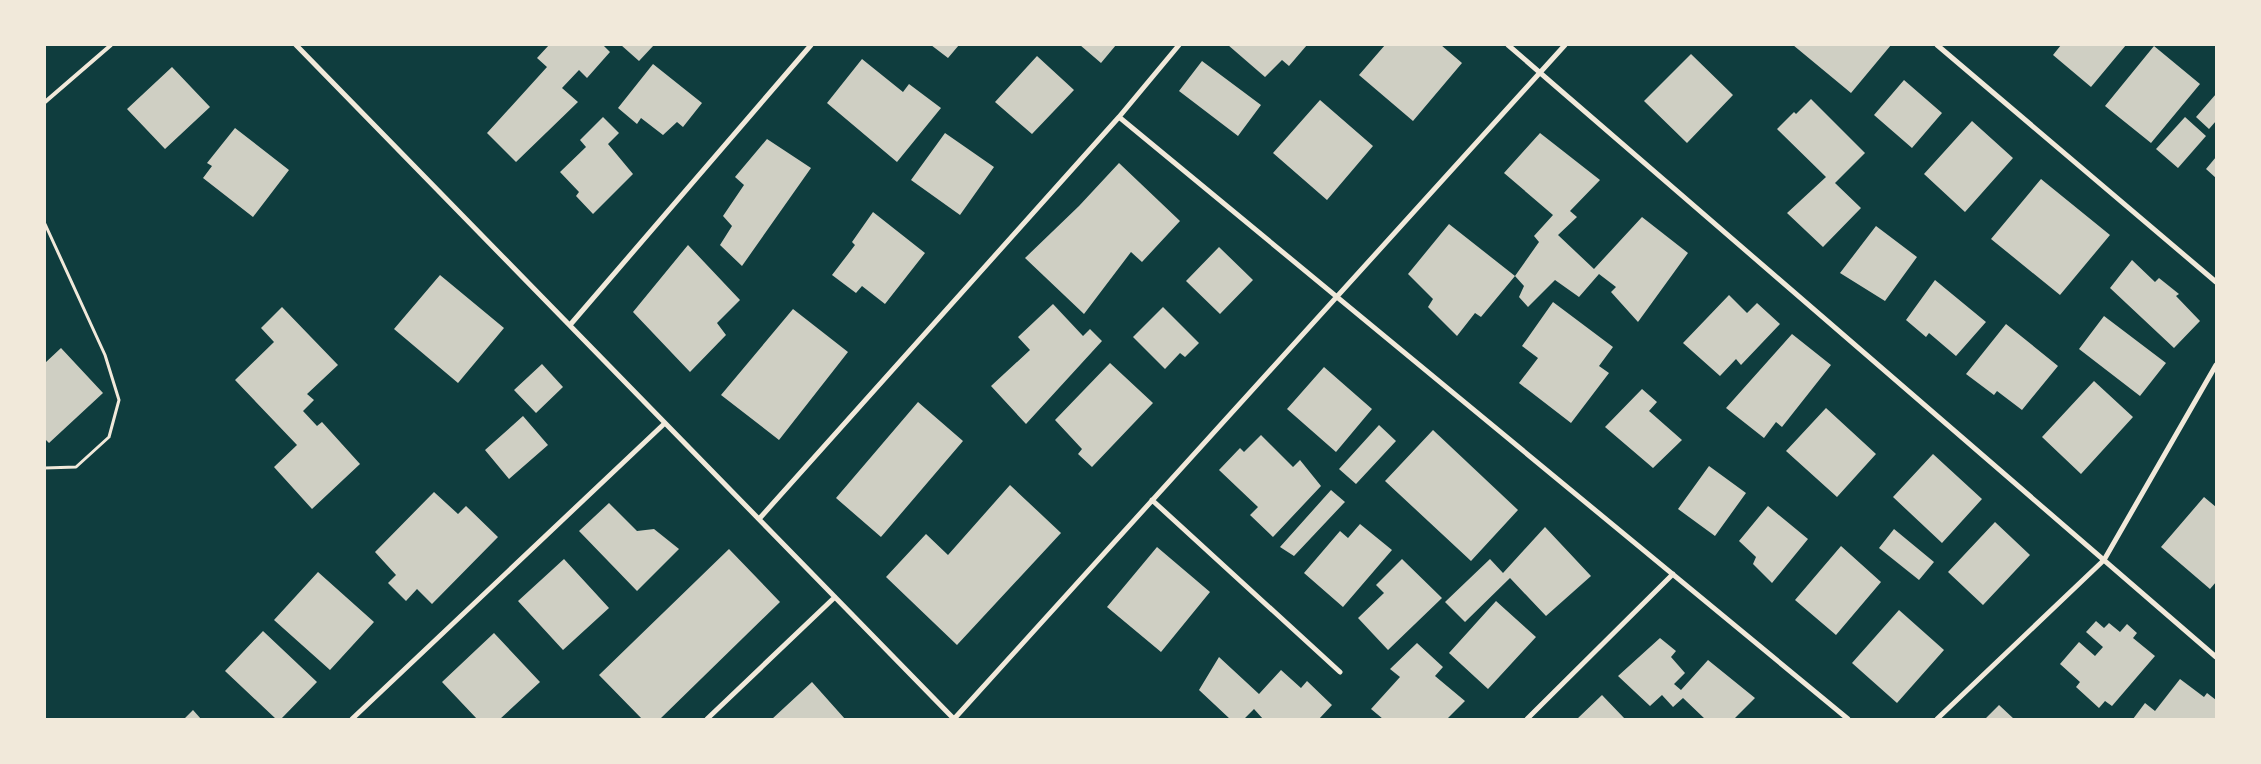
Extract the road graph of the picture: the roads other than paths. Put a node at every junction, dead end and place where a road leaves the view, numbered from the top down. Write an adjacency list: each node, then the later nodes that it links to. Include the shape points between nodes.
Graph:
1 (111, 45): 9 (lane)
2 (296, 45): 13 (street)
3 (811, 45): 13 (street)
4 (1179, 45): 10 (street)
5 (1508, 45): 8 (street)
6 (1565, 45): 8 (street)
7 (1936, 45): 11 (street)
8 (1540, 72): 12 (street); 18 (street)
9 (45, 102)
10 (1119, 117): 12 (street); 17 (street)
11 (2216, 282)
12 (1336, 296): 16 (street); 19 (street)
13 (570, 325): 15 (street)
14 (2216, 365): 18 (street)
15 (666, 423): 17 (street); 23 (street)
16 (1152, 500): 22 (street); 25 (street)
17 (758, 519): 20 (street)
18 (2104, 560): 21 (street); 28 (street)
19 (1673, 574): 26 (street); 27 (street)
20 (835, 597): 24 (street); 25 (street)
21 (2216, 657)
22 (1340, 672)
23 (352, 719)
24 (707, 719)
25 (954, 719)
26 (1527, 719)
27 (1848, 719)
28 (1937, 719)

